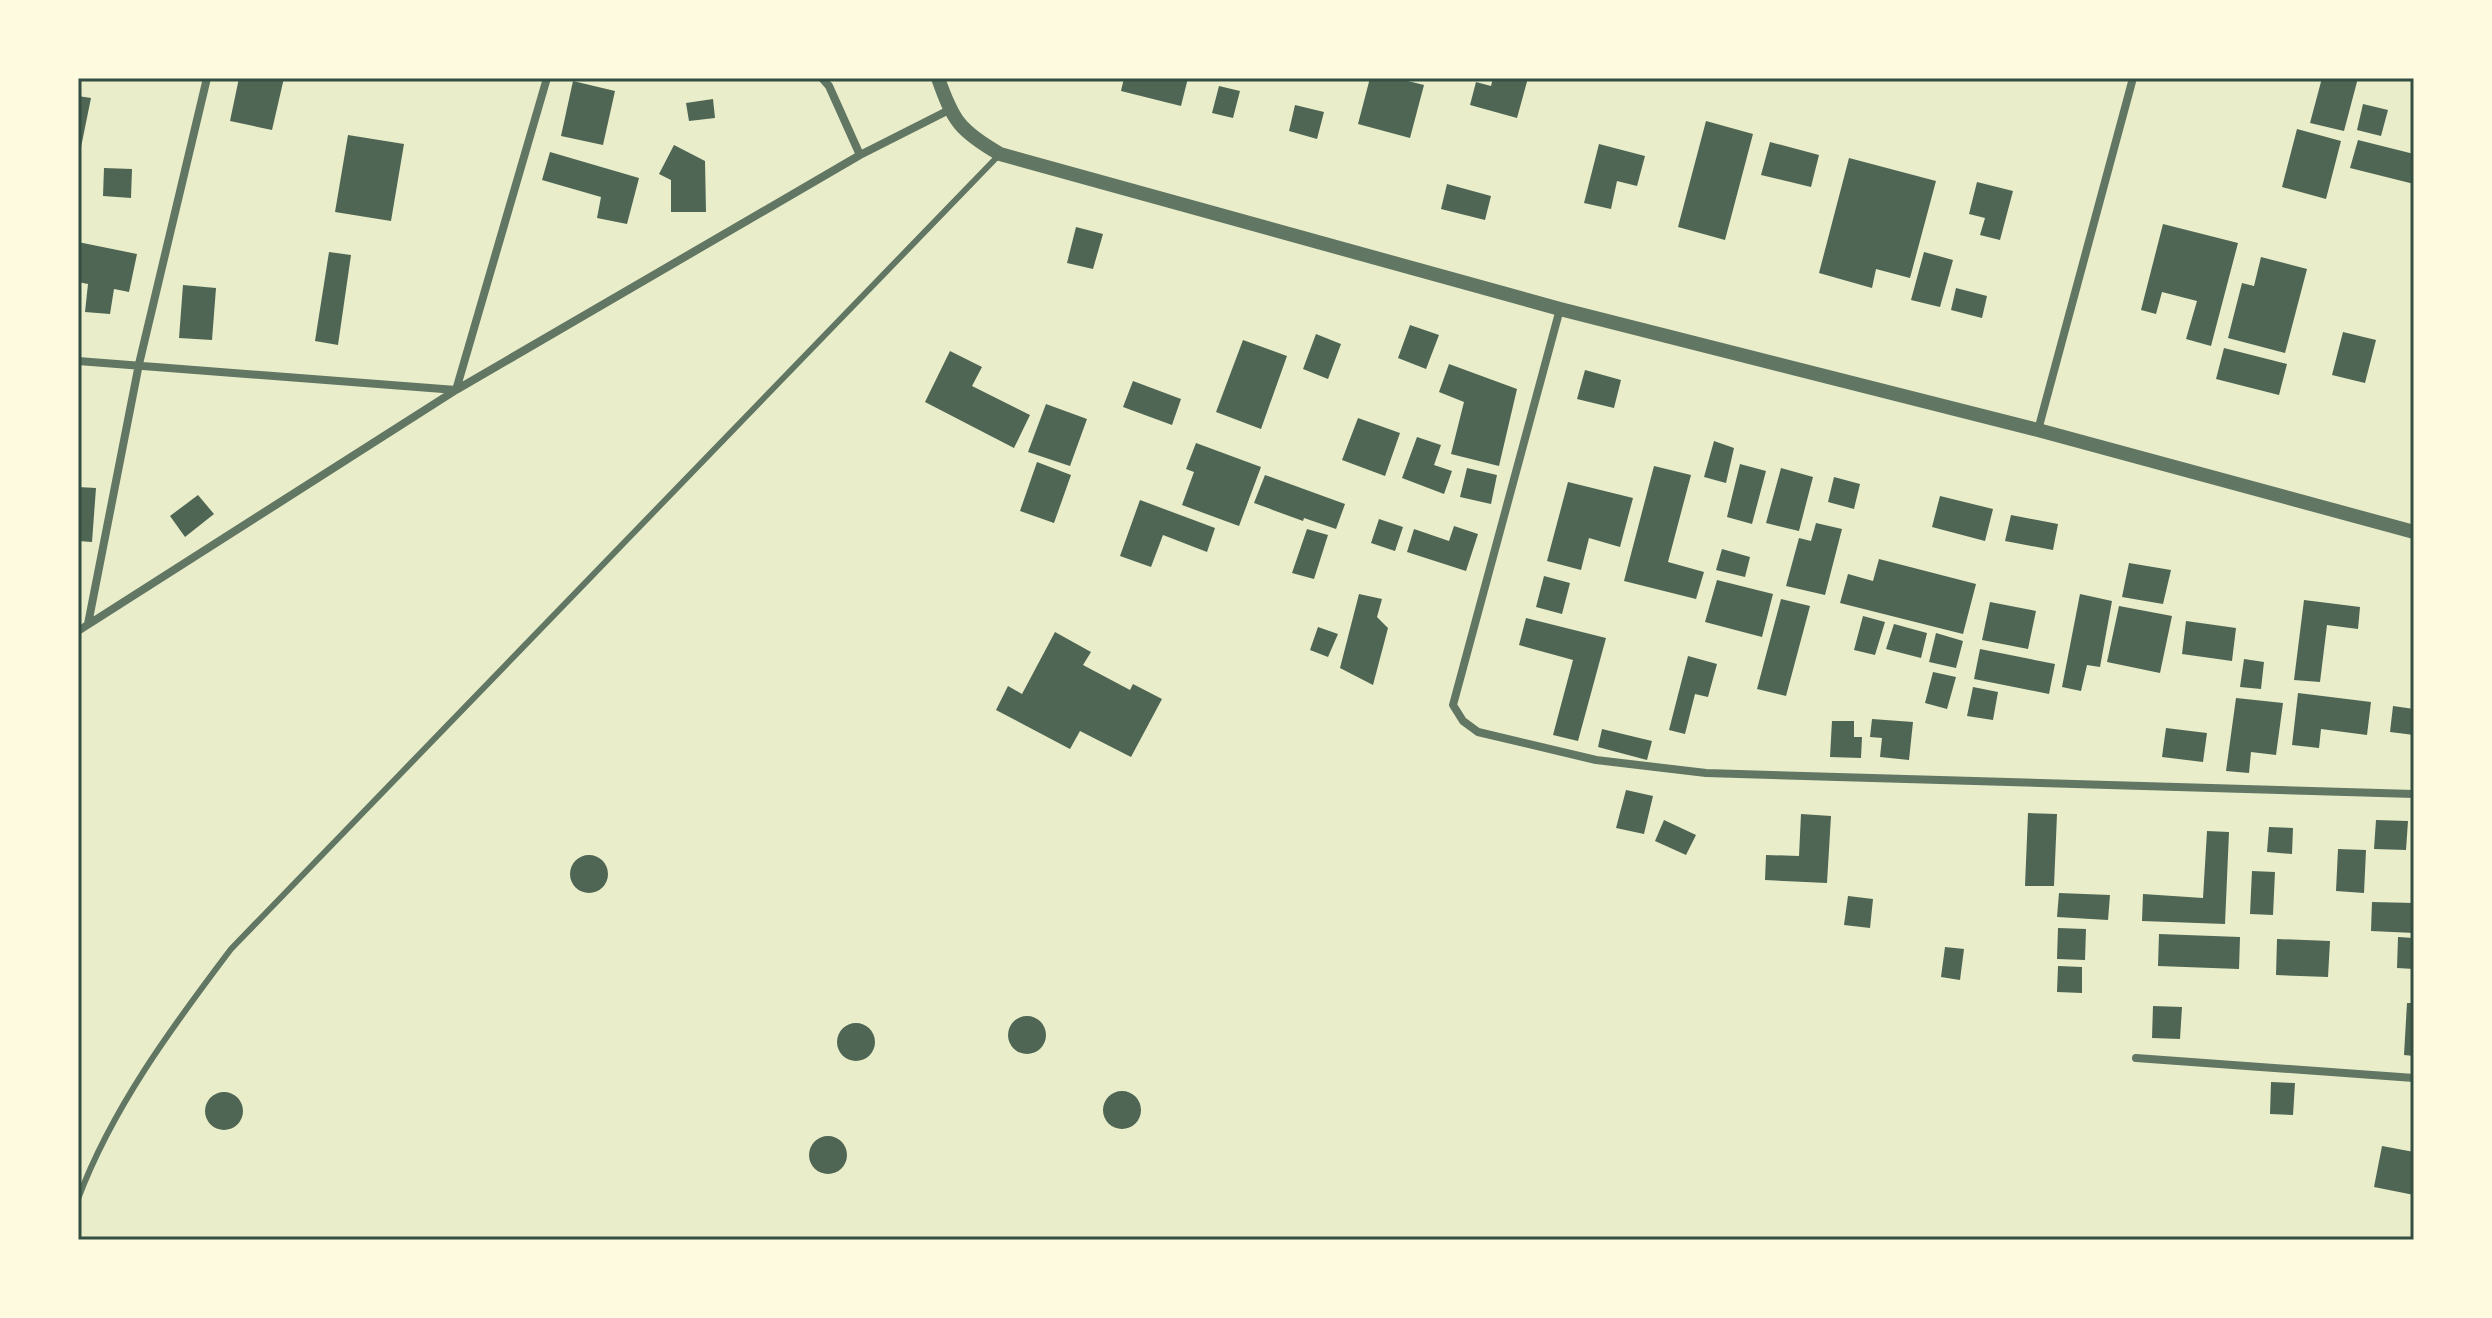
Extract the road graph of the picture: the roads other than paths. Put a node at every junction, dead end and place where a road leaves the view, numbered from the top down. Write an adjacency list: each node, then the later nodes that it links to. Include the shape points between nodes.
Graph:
1 (207, 78): 11 (street)
2 (547, 78): 12 (street)
3 (822, 78): 8 (street)
4 (938, 78): 6 (street)
5 (2133, 78): 13 (street)
6 (949, 110): 7 (street, via 971,137); 8 (street)
7 (1000, 154): 9 (street); 20 (lane, via 231,949 130,1093)
8 (860, 155): 12 (street)
9 (1560, 309): 13 (street); 17 (street, via 1453,705 1478,732 1596,760 1706,773)
10 (78, 361): 11 (street)
11 (139, 364): 12 (street); 15 (street)
12 (456, 390): 15 (street)
13 (2038, 430): 14 (street)
14 (2414, 532)
15 (88, 624): 16 (street)
16 (78, 631)
17 (2414, 794)
18 (2136, 1058): 19 (street)
19 (2414, 1078)
20 (78, 1199)

